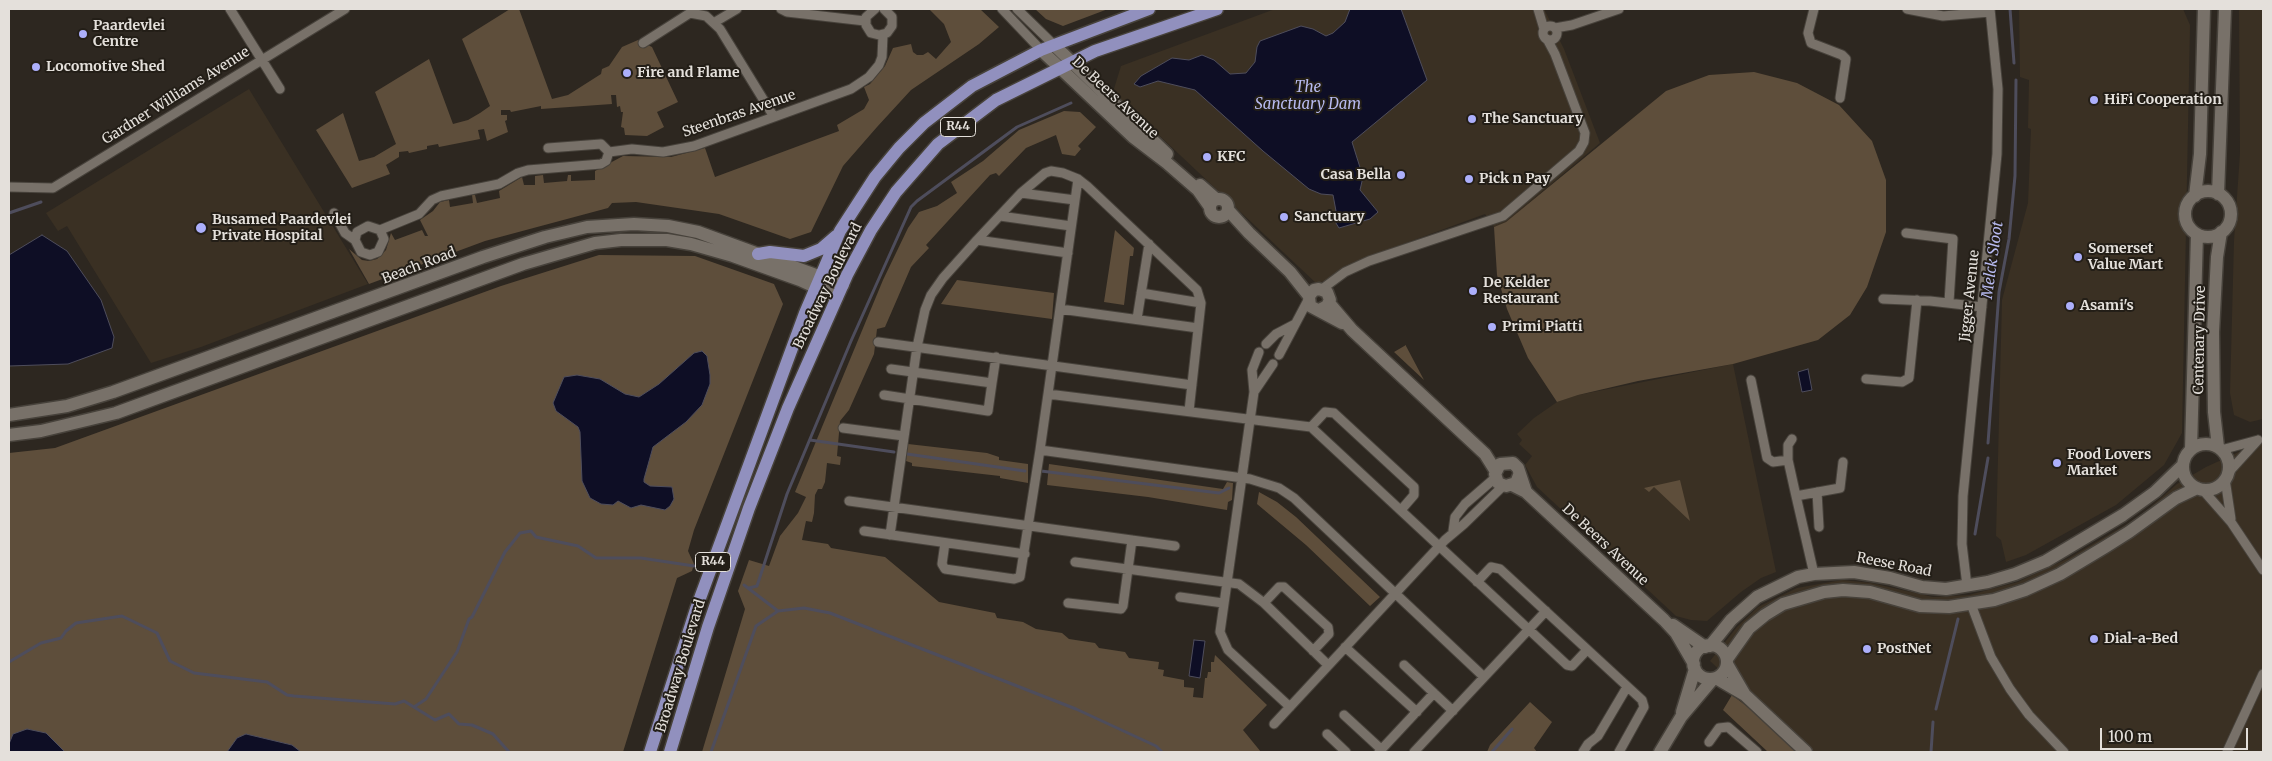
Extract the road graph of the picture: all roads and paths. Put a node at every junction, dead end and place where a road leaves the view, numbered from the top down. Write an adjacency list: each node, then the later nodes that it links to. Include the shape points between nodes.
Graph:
1 (230, 9): 25 (street)
2 (345, 9): 25 (street, Gardner Williams Avenue)
3 (737, 9): 19 (street)
4 (781, 9): 18 (street)
5 (875, 9): 18 (street, via 868,13)
6 (884, 9): 21 (street, Steenbras Avenue, via 893,21 890,30)
7 (1002, 9): 24 (street, De Beers Avenue)
8 (1018, 9): 23 (street, De Beers Avenue)
9 (1149, 9): 23 (main road, Broadway Boulevard / R44)
10 (1217, 9): 26 (main road, Broadway Boulevard / R44)
11 (1619, 9): 20 (street)
12 (1814, 9): 29 (street, via 1808,33 1811,43 1842,55 1846,60)
13 (1907, 9): 17 (street, via 1943,16)
14 (2204, 9): 37 (street, via 2200,162)
15 (2225, 9): 36 (street)
16 (1538, 10): 20 (street)
17 (1990, 10): 62 (street, Jigger Avenue, via 1998,89 1997,154)
18 (866, 21): 21 (street, via 871,32)
19 (715, 22): 22 (street, via 702,14 690,13); 30 (street)
20 (1551, 32): 57 (street, via 1555,54 1585,133 1579,151 1503,216 1345,272)
21 (883, 35): 30 (street, Steenbras Avenue, via 882,57 863,82)
22 (643, 44)
23 (1054, 45): 24 (main road, Broadway Boulevard / R44); 26 (street, De Beers Avenue)
24 (1042, 50): 27 (street, De Beers Avenue); 44 (main road, Broadway Boulevard / R44, via 980,82 924,123 875,177)
25 (262, 60): 28 (street); 34 (street, Gardner Williams Avenue, via 53,188)
26 (1072, 61): 27 (main road, Broadway Boulevard / R44); 39 (street, De Beers Avenue)
27 (1060, 67): 39 (street, De Beers Avenue, via 1133,137); 54 (main road, Broadway Boulevard / R44, via 980,110 924,157 871,230)
28 (280, 90)
29 (1840, 98)
30 (774, 117): 32 (street, Steenbras Avenue, via 694,146 662,152)
31 (548, 148): 32 (street, via 601,144)
32 (609, 152): 43 (street, via 601,164 518,172 499,184 441,196 432,200 419,214)
33 (1078, 179): 35 (street, via 1051,171); 38 (street); 50 (street)
34 (11, 188)
35 (1021, 193): 38 (street); 41 (street)
36 (2218, 194): 37 (street, via 2204,192); 45 (street, via 2226,201 2230,212 2229,223)
37 (2195, 196): 47 (street, via 2187,206 2186,216 2189,226)
38 (1075, 200): 42 (street)
39 (1213, 203): 57 (street, De Beers Avenue, via 1213,215 1225,214)
40 (334, 213): 48 (street, via 345,233)
41 (1000, 216): 42 (street); 49 (street)
42 (1071, 226): 51 (street)
43 (380, 230): 48 (street, via 364,226); 48 (street, via 384,244 374,254 361,252)
44 (840, 231): 52 (main road, via 821,249 804,256 770,252); 53 (main road, Broadway Boulevard / R44)
45 (2222, 232): 47 (street, via 2210,237); 94 (street, Centenary Drive, via 2217,257 2213,332 2214,412)
46 (1906, 233): 60 (street, via 1953,239)
47 (2197, 234): 95 (street, Centenary Drive)
48 (355, 240)
49 (977, 240): 51 (street); 69 (street, via 931,295)
50 (1149, 244): 55 (street); 61 (street, via 1197,290)
51 (1068, 253): 63 (street)
52 (758, 254): 53 (street, Beach Road); 86 (street, Beach Road, via 698,232 668,226 588,227 545,237 484,258 113,392 67,406)
53 (819, 282): 54 (street, Beach Road); 56 (street, Beach Road); 90 (street, Beach Road, via 690,244 667,240 595,243 523,264 116,413 41,431); 161 (main road, Broadway Boulevard / R44, via 696,609)
54 (843, 284): 56 (main road, Broadway Boulevard / R44)
55 (1141, 293): 61 (street); 64 (street)
56 (836, 297): 162 (main road, Broadway Boulevard / R44, via 749,508)
57 (1319, 299): 65 (street); 65 (street); 100 (street, De Beers Avenue)
58 (1883, 299): 59 (street)
59 (1917, 300): 60 (street); 77 (street, via 1909,378 1902,382)
60 (1948, 302): 62 (street)
61 (1201, 303): 66 (street)
62 (1982, 307): 128 (street, Jigger Avenue, via 1961,522)
63 (1060, 309): 64 (street); 74 (street)
64 (1137, 320): 66 (street)
65 (1298, 321): 68 (street); 71 (street)
66 (1198, 328): 80 (street)
67 (878, 342): 69 (street)
68 (1266, 344)
69 (917, 347): 72 (street); 76 (street)
70 (1259, 352): 81 (street, via 1252,370)
71 (1279, 355)
72 (996, 357): 74 (street); 79 (street)
73 (1273, 364): 81 (street)
74 (1052, 366): 80 (street); 82 (street)
75 (891, 369): 76 (street)
76 (914, 372): 79 (street); 84 (street)
77 (1866, 379)
78 (1750, 380): 97 (street, via 1767,458 1773,462)
79 (992, 383): 84 (street, via 988,411)
80 (1192, 385): 85 (street)
81 (1254, 392): 87 (street)
82 (1048, 394): 85 (street); 96 (street)
83 (884, 395): 84 (street)
84 (909, 399): 91 (street)
85 (1189, 411): 87 (street)
86 (9, 415)
87 (1249, 419): 89 (street); 102 (street)
88 (843, 428): 91 (street)
89 (1311, 428): 110 (street); 110 (street, via 1325,412 1334,413 1414,487 1414,495)
90 (9, 435)
91 (904, 436): 109 (street)
92 (1792, 439): 97 (street, via 1788,445)
93 (2261, 440): 94 (street); 101 (street)
94 (2220, 448): 95 (street, via 2202,444); 101 (street, via 2228,460)
95 (2191, 449): 99 (street)
96 (1040, 450): 102 (street); 112 (street)
97 (1788, 460): 106 (street)
98 (1842, 462): 105 (street, via 1840,488)
99 (2183, 465): 103 (street, via 2186,478); 128 (street, Reese Road, via 2123,516 2064,551 2015,574)
100 (1505, 476): 104 (street); 107 (street); 136 (street, De Beers Avenue)
101 (2227, 476): 103 (street, via 2215,488); 111 (street, via 2226,498)
102 (1240, 478): 126 (street); 129 (street, via 1271,484 1287,492)
103 (2200, 488): 111 (street); 134 (street, via 2176,498 2129,532 2060,574 2026,590)
104 (1481, 491): 107 (street); 115 (street, via 1465,504 1456,517)
105 (1817, 492): 106 (street); 113 (street)
106 (1796, 496): 125 (street)
107 (1489, 499): 115 (street)
108 (849, 501): 109 (street)
109 (893, 508): 112 (street); 116 (street)
110 (1401, 510): 120 (street)
111 (2231, 522): 124 (street)
112 (1029, 526): 117 (street); 121 (street)
113 (1819, 527)
114 (864, 531): 116 (street)
115 (1453, 531): 120 (street)
116 (890, 534): 118 (street)
117 (1132, 540): 119 (street); 123 (street)
118 (945, 543): 121 (street); 121 (street, via 942,564 945,569 1020,577)
119 (1175, 546)
120 (1439, 546): 127 (street); 129 (street)
121 (1025, 554)
122 (1075, 562): 123 (street)
123 (1128, 569): 126 (street); 131 (street, via 1121,609)
124 (2263, 570)
125 (1814, 574): 128 (street, Reese Road, via 1871,574 1934,588); 138 (street, Reese Road, via 1798,577 1757,597)
126 (1226, 582): 132 (street); 133 (street, via 1239,584)
127 (1477, 582): 135 (street, via 1491,568 1498,567); 137 (street)
128 (1967, 586)
129 (1395, 593): 139 (street); 147 (street)
130 (1180, 597): 132 (street)
131 (1068, 603)
132 (1223, 603): 152 (street, via 1220,632 1224,645)
133 (1264, 603): 141 (street); 141 (street, via 1279,587 1284,587 1328,628 1329,634)
134 (1971, 604): 142 (street, via 1920,606 1870,592 1824,592 1783,604 1765,615 1749,628); 170 (street, via 1986,647 2010,689)
135 (1546, 611): 137 (street); 140 (street)
136 (1664, 620): 138 (street, De Beers Avenue); 145 (street, De Beers Avenue, via 1676,633)
137 (1528, 629): 140 (street, via 1568,666 1572,666); 147 (street)
138 (1708, 646): 142 (street, via 1720,649); 145 (street, via 1696,653)
139 (1345, 647): 144 (street); 154 (street)
140 (1587, 650): 149 (street)
141 (1313, 651): 144 (street)
142 (1727, 661): 148 (street, via 1722,674); 151 (street)
143 (1404, 665): 150 (street)
144 (1328, 666): 152 (street)
145 (1694, 666): 148 (street, via 1702,677); 156 (street)
146 (2263, 674): 171 (street)
147 (1484, 677): 153 (street)
148 (1714, 679): 151 (street); 156 (street)
149 (1628, 687): 165 (street, via 1598,736); 166 (street, via 1642,700 1644,707)
150 (1434, 693): 153 (street); 154 (street)
151 (1745, 695): 169 (street)
152 (1290, 707): 157 (street)
153 (1453, 711): 164 (street)
154 (1417, 712): 160 (street)
155 (1344, 715): 160 (street)
156 (1681, 717): 167 (street)
157 (1274, 724)
158 (1327, 734): 163 (street)
159 (1709, 742): 168 (street, via 1719,728 1728,727)
160 (1381, 751)
161 (650, 752)
162 (670, 752)
163 (1346, 752)
164 (1414, 752)
165 (1583, 752)
166 (1618, 752)
167 (1660, 752)
168 (1757, 752)
169 (1806, 752)
170 (2064, 752)
171 (2227, 752)

